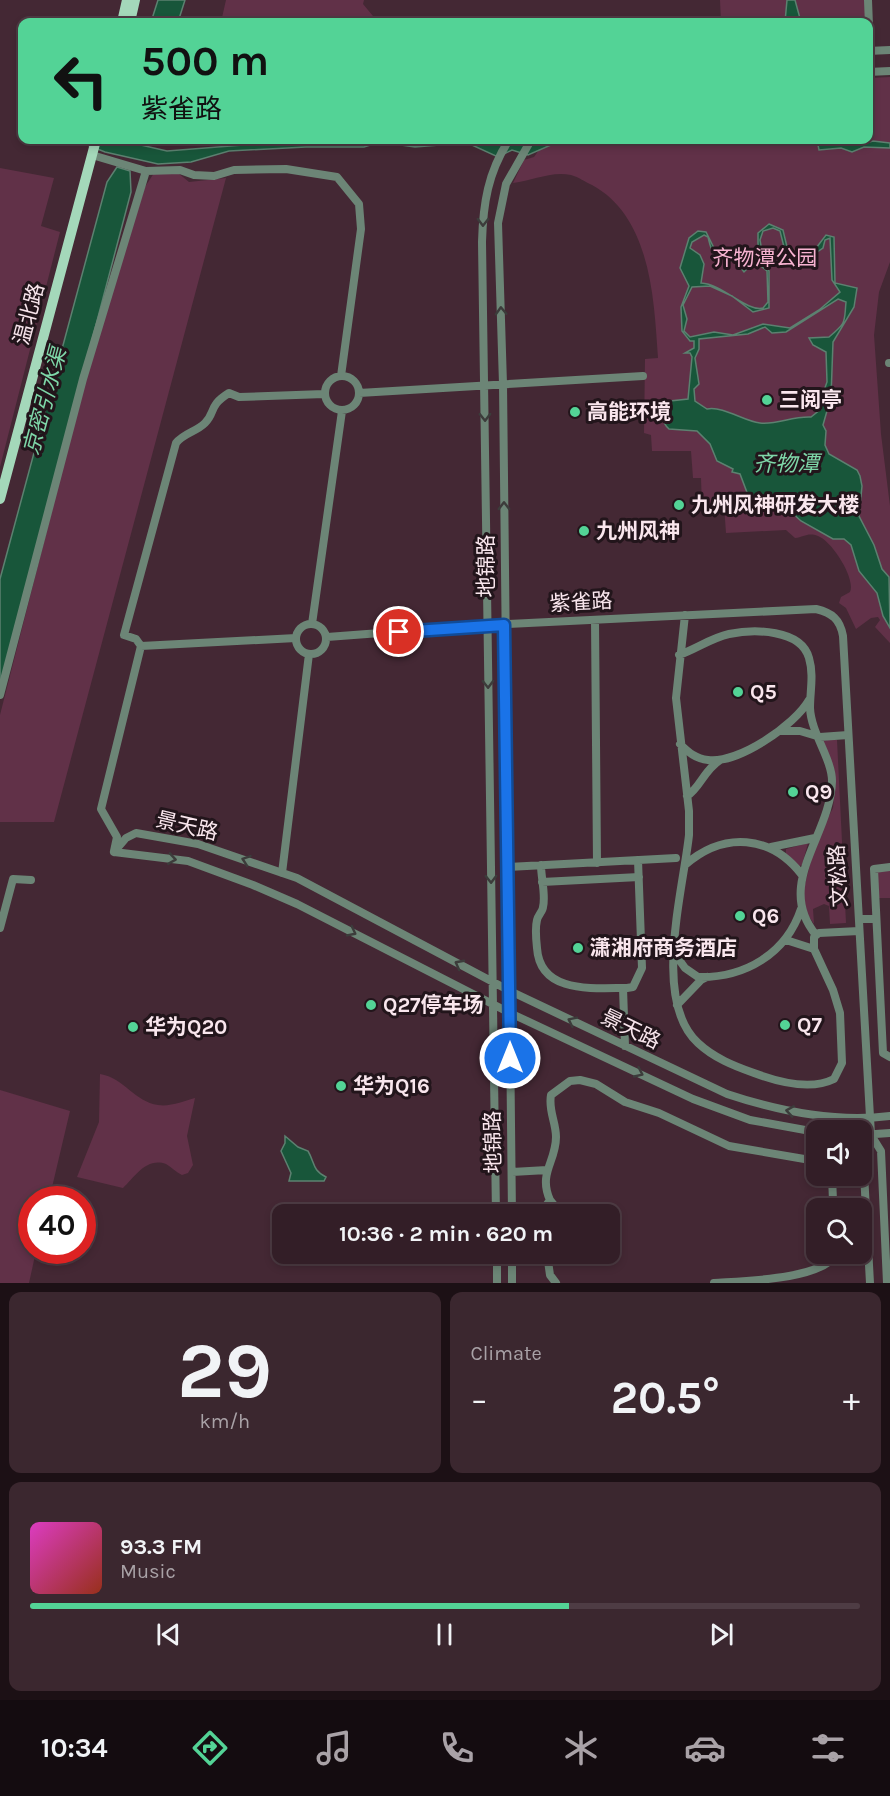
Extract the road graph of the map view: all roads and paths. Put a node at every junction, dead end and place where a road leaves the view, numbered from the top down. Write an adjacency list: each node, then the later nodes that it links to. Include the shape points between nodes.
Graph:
1 (128, 0): 4 (main road)
2 (135, 0): 5 (main road)
3 (868, 0): 6 (street)
4 (123, 18)
5 (131, 18)
6 (868, 18)
7 (890, 50): 8 (street)
8 (873, 51)
9 (890, 71): 10 (street)
10 (873, 72)
11 (507, 144): 17 (street, 地锦路, one-way to 17, via 488,182 483,212)
12 (529, 144): 18 (street, 地锦路, one-way to 12, via 498,223 506,184)
13 (94, 147): 14 (street); 22 (main road, 温北路)
14 (146, 171): 15 (street, via 180,170 214,176 234,170 286,169 337,177 359,204 361,229); 34 (street, via 83,379)
15 (341, 376): 19 (street, via 351,379); 20 (street, via 326,385)
16 (643, 376): 18 (street)
17 (485, 384): 18 (street); 19 (street); 28 (street, 地锦路, one-way to 28)
18 (503, 384): 27 (street, 地锦路, one-way to 18)
19 (359, 393): 21 (street, via 357,401)
20 (324, 394): 21 (street, via 328,402); 31 (street, via 239,397 229,393 215,402 205,423 183,434 176,443 124,635 136,639)
21 (342, 411): 26 (street)
22 (0, 499)
23 (685, 615): 24 (street, 紫雀路, via 816,609); 25 (street, 紫雀路); 33 (street)
24 (835, 617): 37 (street, 文松路, via 843,636)
25 (595, 620): 27 (street, 紫雀路); 47 (street)
26 (312, 624): 29 (street, via 322,628); 30 (street, via 303,626)
27 (504, 625): 28 (street, 紫雀路); 50 (street, 地锦路)
28 (487, 626): 29 (street, 紫雀路); 69 (street, 地锦路, one-way to 69)
29 (327, 637): 32 (street, via 322,650)
30 (296, 638): 31 (street); 32 (street, via 298,647)
31 (141, 646): 44 (street, via 101,809 117,837)
32 (309, 654): 52 (street)
33 (679, 655): 35 (street, via 729,634 766,633 794,639 809,656); 39 (street, via 676,698)
34 (0, 695)
35 (810, 698): 36 (street, via 802,712); 38 (street, via 813,724)
36 (782, 730): 38 (street); 40 (street)
37 (848, 735): 38 (street); 59 (street, 文松路)
38 (820, 737): 42 (street, via 832,783 830,807)
39 (680, 744): 40 (street, via 698,758); 41 (street)
40 (723, 758): 41 (street, via 711,765)
41 (687, 796): 48 (street, via 689,835)
42 (815, 838): 43 (street); 53 (street)
43 (771, 848): 48 (street, via 727,842 708,848); 53 (street, via 785,856)
44 (114, 852): 52 (street, 景天路, one-way to 44, via 198,844 136,833 126,837); 72 (street, 景天路, one-way to 72, via 188,861 253,885)
45 (676, 858): 46 (street)
46 (638, 860): 47 (street); 54 (street)
47 (597, 862): 49 (street)
48 (685, 865): 65 (street)
49 (541, 866): 50 (street); 56 (street)
50 (507, 867): 71 (street, 地锦路)
51 (890, 867): 58 (street, via 874,870)
52 (282, 873): 69 (street, 景天路, one-way to 52)
53 (802, 875): 57 (street)
54 (639, 877): 56 (street); 70 (street, via 642,968 633,987)
55 (31, 880): 60 (street, via 13,879)
56 (542, 882): 70 (street, via 543,909 536,936 543,969 570,987)
57 (801, 908): 62 (street, via 804,921); 63 (street)
58 (876, 919): 59 (street); 66 (street)
59 (858, 920): 61 (street, 文松路)
60 (0, 928)
61 (859, 931): 62 (street); 78 (street, 文松路)
62 (816, 935): 64 (street)
63 (786, 940): 64 (street); 68 (street, via 755,965)
64 (814, 949): 73 (street, via 833,990 842,1027 842,1063 837,1076 830,1081 810,1085 780,1081 719,1059 697,1043 684,1026)
65 (675, 953): 68 (street, via 691,973); 73 (street)
66 (879, 960): 67 (street); 76 (street, via 883,1053)
67 (890, 964)
68 (708, 977): 73 (street)
69 (492, 981): 71 (street, 景天路); 72 (street, 地锦路)
70 (623, 988): 75 (street)
71 (510, 991): 74 (street, 地锦路); 75 (street, 景天路, one-way to 71)
72 (492, 1003): 74 (street, 景天路); 89 (street, 地锦路)
73 (677, 1005)
74 (510, 1013): 80 (street, 景天路, one-way to 80, via 721,1111 768,1125); 86 (street, 地锦路)
75 (625, 1046): 78 (street, 景天路, one-way to 75, via 808,1114 755,1103 700,1083)
76 (890, 1057)
77 (890, 1116): 78 (street, 景天路)
78 (870, 1117): 79 (street, 文松路)
79 (870, 1120)
80 (806, 1131)
81 (890, 1133): 82 (street)
82 (872, 1135)
83 (872, 1137): 102 (street, 文松路, via 880,1151)
84 (806, 1159): 85 (street, via 729,1146 580,1080 570,1081 551,1095 556,1137)
85 (547, 1170): 86 (street); 88 (street, via 544,1186)
86 (512, 1172): 90 (street, 地锦路)
87 (865, 1186): 101 (street, 文松路)
88 (550, 1200): 91 (street); 92 (street)
89 (496, 1204)
90 (512, 1204)
91 (547, 1204)
92 (553, 1204)
93 (496, 1264): 97 (street)
94 (512, 1264): 98 (street)
95 (550, 1264): 99 (street, via 550,1275)
96 (828, 1264): 100 (street, via 782,1278)
97 (497, 1283)
98 (512, 1283)
99 (556, 1283)
100 (714, 1283)
101 (870, 1283)
102 (887, 1283)

